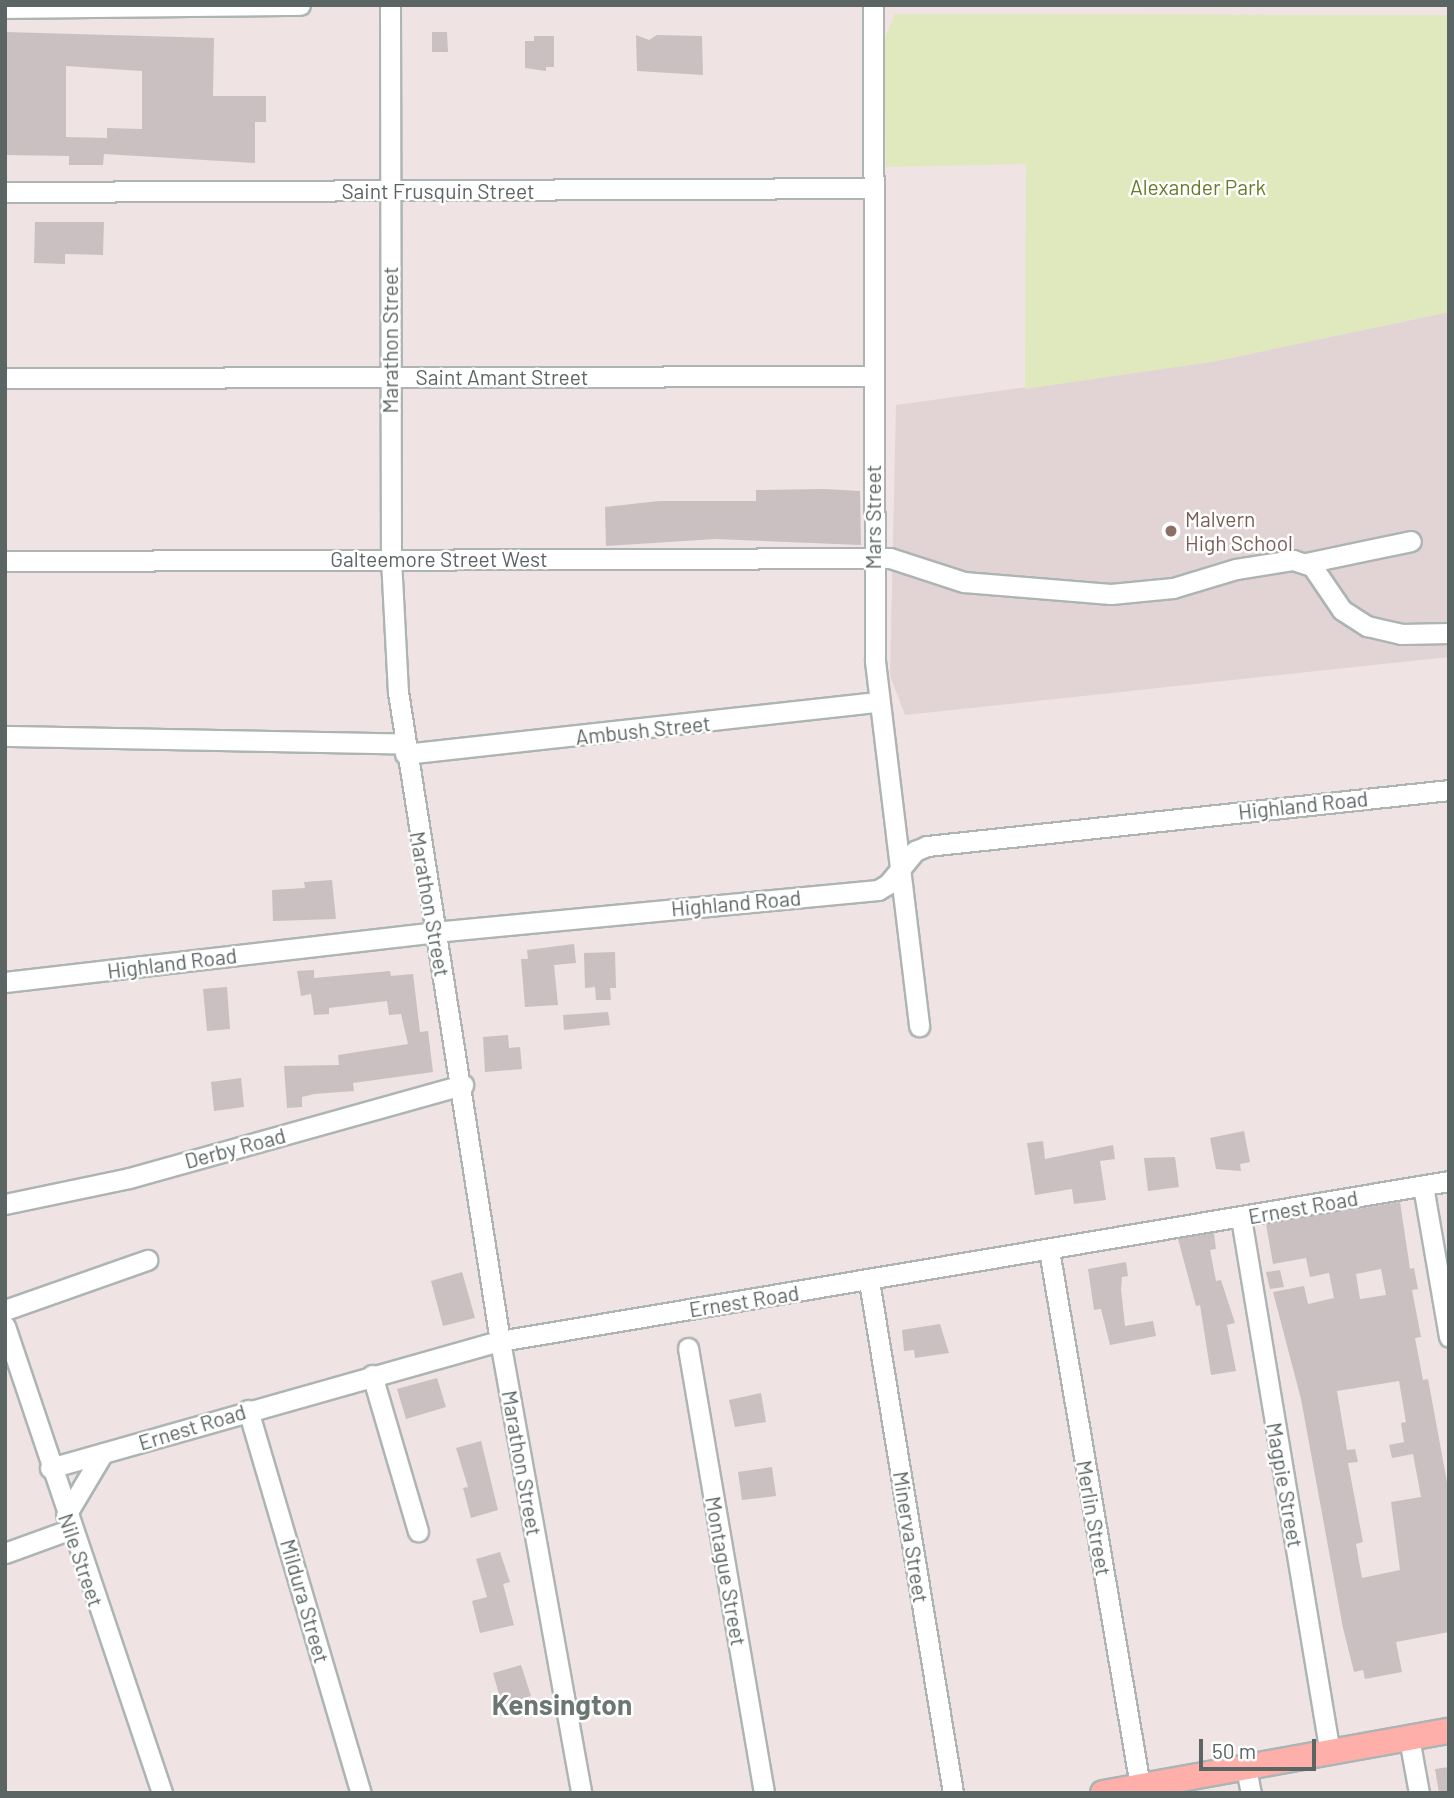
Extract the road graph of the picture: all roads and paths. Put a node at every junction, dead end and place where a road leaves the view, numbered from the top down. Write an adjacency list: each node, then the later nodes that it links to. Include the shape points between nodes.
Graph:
1 (300, 5): 4 (street)
2 (390, 5): 6 (street, Marathon Street)
3 (873, 5): 5 (street, Mars Street)
4 (5, 8)
5 (872, 188): 6 (street, Saint Frusquin Street); 8 (street, Mars Street)
6 (389, 191): 7 (street, Saint Frusquin Street); 10 (street, Marathon Street)
7 (5, 192)
8 (873, 376): 10 (street, Saint Amant Street); 13 (street, Mars Street)
9 (5, 378): 10 (street, Saint Amant Street)
10 (390, 378): 12 (street, Marathon Street)
11 (1411, 541): 15 (street, Galteemore Street West)
12 (391, 559): 13 (street, Galteemore Street West); 14 (street, Galteemore Street West); 19 (street, Marathon Street)
13 (874, 559): 15 (street, Galteemore Street West, via 907,562 975,583 1111,594 1173,588 1252,566); 17 (street, Mars Street)
14 (5, 561)
15 (1306, 563): 16 (street, via 1353,620 1401,634)
16 (1449, 633)
17 (879, 702): 19 (street, Ambush Street); 21 (street, Mars Street)
18 (5, 736): 19 (street, Ambush Street)
19 (405, 749): 22 (street, Marathon Street)
20 (1449, 790): 21 (street, Highland Road, via 943,844 920,848)
21 (901, 865): 22 (street, Highland Road, via 878,890); 24 (street, Mars Street)
22 (434, 932): 23 (street, Highland Road); 25 (street, Marathon Street)
23 (5, 982)
24 (919, 1026)
25 (463, 1085): 28 (street, Derby Road, via 129,1178); 36 (street, Marathon Street)
26 (1449, 1181): 27 (street, Ernest Road)
27 (1423, 1186): 29 (street, Ernest Road); 35 (street)
28 (5, 1204)
29 (1241, 1218): 30 (street, Ernest Road); 47 (street, Magpie Street)
30 (1049, 1250): 32 (street, Ernest Road); 49 (street, Merlin Street)
31 (146, 1260): 33 (street)
32 (869, 1280): 36 (street, Ernest Road); 54 (street, Minerva Street)
33 (5, 1310)
34 (5, 1326): 41 (street, Nile Street)
35 (1449, 1337)
36 (500, 1341): 38 (street, Ernest Road); 52 (street, Marathon Street)
37 (688, 1348): 53 (street, Montague Street)
38 (372, 1376): 39 (street, Ernest Road); 43 (street)
39 (248, 1410): 40 (street, Ernest Road); 51 (street, Mildura Street)
40 (103, 1453): 41 (street, Ernest Road); 42 (street)
41 (50, 1468): 42 (street, Nile Street)
42 (68, 1522): 44 (street); 50 (street, Nile Street)
43 (418, 1531)
44 (5, 1553)
45 (1449, 1731): 46 (main road)
46 (1409, 1738): 47 (main road); 57 (street)
47 (1330, 1752): 48 (main road)
48 (1246, 1768): 49 (main road); 56 (street)
49 (1140, 1786): 55 (main road)
50 (162, 1793)
51 (361, 1793)
52 (581, 1793)
53 (764, 1793)
54 (953, 1793)
55 (1103, 1793)
56 (1251, 1793)
57 (1419, 1793)

